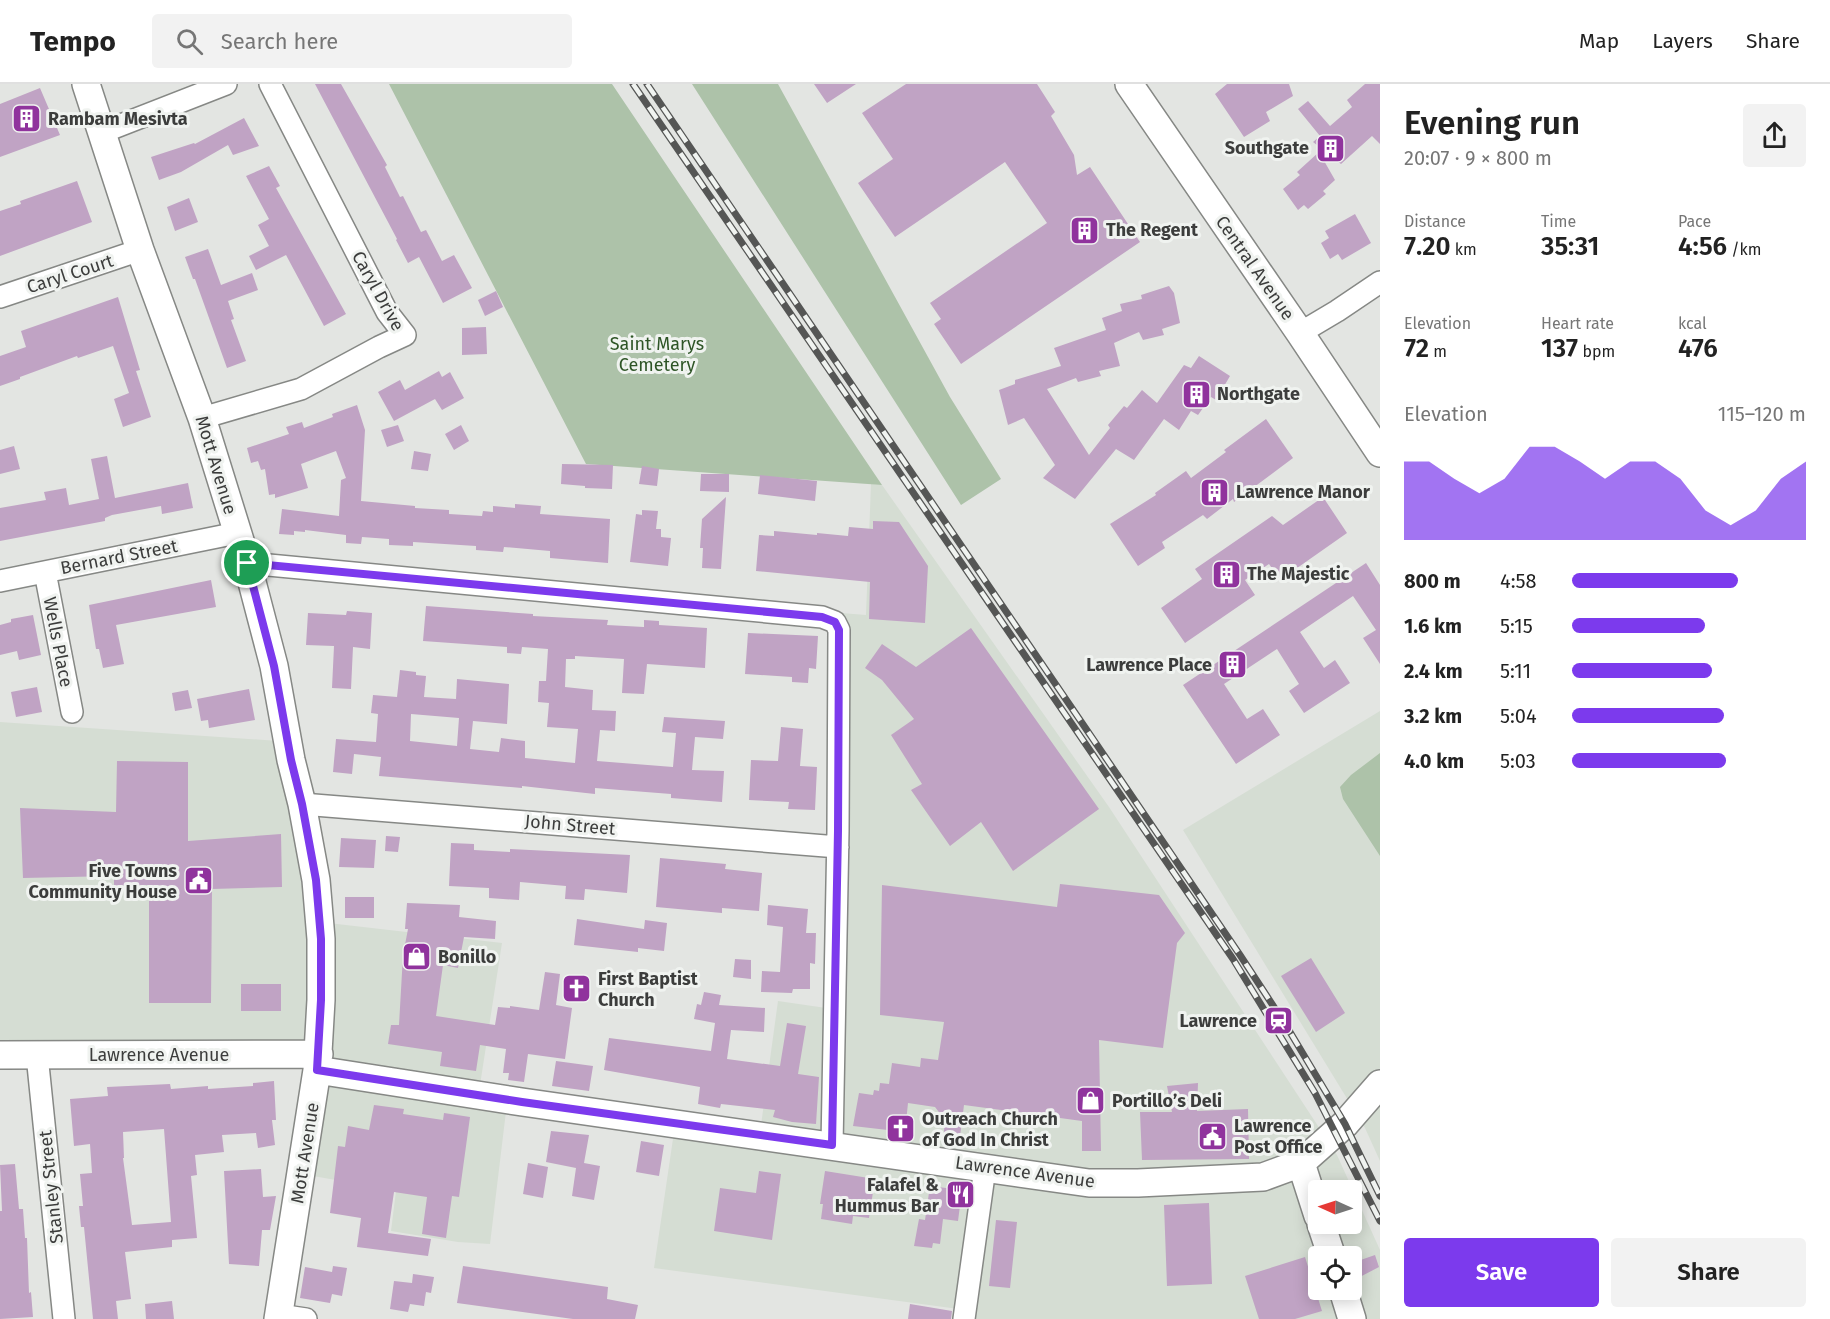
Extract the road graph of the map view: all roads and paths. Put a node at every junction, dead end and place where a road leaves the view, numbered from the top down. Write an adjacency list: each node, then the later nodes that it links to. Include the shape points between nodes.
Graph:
1 (86, 84): 5 (street, Mott Avenue)
2 (226, 84): 5 (street)
3 (270, 84): 10 (street, Caryl Drive, via 387,312 405,335 301,389)
4 (1129, 84): 9 (street, Central Avenue)
5 (103, 132): 6 (street, Mott Avenue)
6 (140, 250): 8 (street, Caryl Court); 10 (street, Mott Avenue)
7 (1380, 282): 9 (street)
8 (0, 297)
9 (1300, 333): 11 (street, Central Avenue)
10 (202, 418): 12 (street, Mott Avenue)
11 (1380, 453)
12 (237, 533): 13 (street, Mott Avenue); 14 (street, Bernard Street)
13 (247, 563): 17 (street, Mott Avenue, via 274,666); 18 (street, via 822,617 835,622 839,630)
14 (45, 573): 15 (street, Bernard Street); 16 (street, Wells Place)
15 (0, 581)
16 (72, 712)
17 (302, 804): 18 (street, John Street); 21 (street, Mott Avenue, via 321,935)
18 (838, 847): 23 (street)
19 (0, 1055): 20 (street, Lawrence Avenue)
20 (37, 1055): 21 (street, Lawrence Avenue); 29 (street, Stanley Street)
21 (318, 1062): 23 (street, Lawrence Avenue, via 522,1102); 28 (street, Mott Avenue)
22 (1380, 1084): 24 (street, Lawrence Avenue, via 1345,1124)
23 (832, 1145): 25 (street, Lawrence Avenue)
24 (1301, 1163): 25 (street, Lawrence Avenue, via 1263,1177 1138,1183 1089,1183); 26 (street)
25 (986, 1168): 31 (street)
26 (1308, 1185)
27 (1345, 1300): 32 (street)
28 (278, 1317): 30 (street)
29 (64, 1319)
30 (306, 1319)
31 (964, 1319)
32 (1352, 1319)

